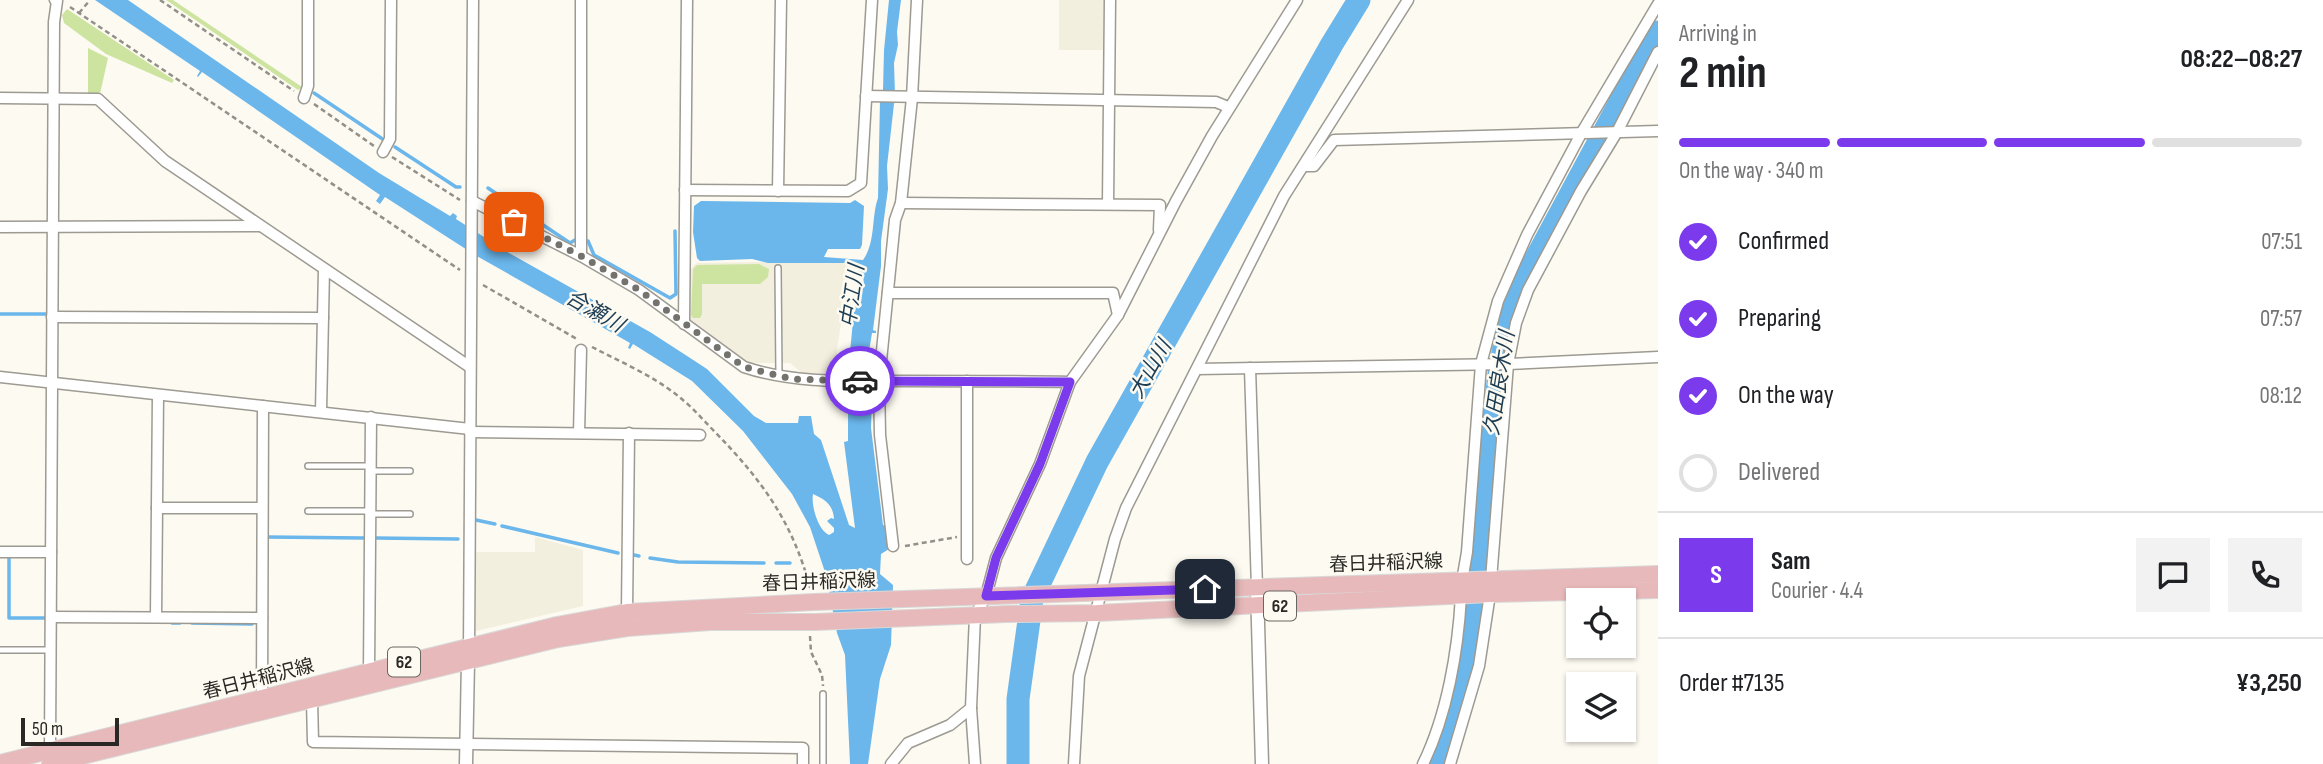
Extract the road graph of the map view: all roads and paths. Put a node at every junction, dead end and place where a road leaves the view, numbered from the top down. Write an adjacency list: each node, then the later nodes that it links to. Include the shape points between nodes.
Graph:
1 (56, 0): 16 (street); 22 (street)
2 (90, 0): 16 (path)
3 (160, 0): 20 (path)
4 (308, 0): 20 (street, via 308,86)
5 (391, 0): 28 (street, via 390,139)
6 (473, 0): 34 (street)
7 (581, 0): 39 (street)
8 (687, 0): 30 (street)
9 (781, 0): 31 (street)
10 (872, 0): 18 (street)
11 (917, 0): 21 (street)
12 (1110, 0): 23 (street)
13 (1297, 0): 24 (street)
14 (1408, 0): 29 (street)
15 (1658, 4): 26 (street)
16 (75, 10)
17 (1658, 52): 27 (street)
18 (867, 96): 21 (street); 31 (street, via 860,183 848,191)
19 (0, 98): 22 (street)
20 (304, 98): 28 (path)
21 (911, 98): 23 (street); 32 (street)
22 (54, 99): 35 (street, via 98,99 165,161); 37 (street)
23 (1110, 101): 24 (street, via 1216,102); 33 (street)
24 (1228, 107): 38 (street)
25 (1658, 131): 27 (street)
26 (1583, 132): 27 (street); 29 (street, via 1334,140 1314,166); 50 (street, via 1512,266)
27 (1616, 132): 49 (street, via 1528,290)
28 (383, 152): 34 (path)
29 (1304, 166): 53 (street, via 1284,196)
30 (685, 190): 31 (street); 46 (street)
31 (778, 191)
32 (901, 203): 33 (street); 42 (street, via 895,220)
33 (1108, 204): 38 (street, via 1160,205)
34 (472, 206): 39 (street); 51 (street)
35 (259, 226): 37 (street); 41 (street)
36 (0, 227): 37 (street)
37 (53, 227): 44 (street)
38 (1159, 237): 43 (street)
39 (581, 256): 46 (street, via 639,290)
40 (778, 268): 54 (lane)
41 (324, 269): 45 (street); 51 (street)
42 (888, 293): 43 (street, via 1113,293); 56 (street)
43 (1118, 314): 58 (street)
44 (52, 317): 45 (street); 59 (street)
45 (323, 318): 62 (street)
46 (684, 324): 54 (street, via 744,367)
47 (581, 350): 65 (street)
48 (1658, 357): 49 (street)
49 (1508, 363): 50 (street); 83 (street)
50 (1482, 364): 52 (street); 84 (street)
51 (470, 367): 64 (street)
52 (1250, 368): 53 (street); 82 (street)
53 (1197, 369): 86 (street, via 1126,508)
54 (779, 376): 56 (street)
55 (0, 377): 59 (street)
56 (877, 381): 57 (street); 77 (street)
57 (967, 381): 58 (street); 76 (street)
58 (1070, 382): 87 (street, via 1040,464 996,558)
59 (52, 383): 60 (street); 79 (street)
60 (158, 395): 61 (street); 71 (street)
61 (263, 406): 62 (street); 72 (street)
62 (321, 411): 63 (street)
63 (372, 417): 64 (street); 69 (street)
64 (470, 431): 65 (street); 98 (street)
65 (579, 433): 66 (street)
66 (629, 433): 67 (street); 89 (street)
67 (700, 435)
68 (308, 466): 69 (lane)
69 (371, 468): 70 (lane); 74 (street)
70 (410, 471)
71 (157, 508): 72 (street); 93 (street)
72 (262, 508): 94 (street)
73 (308, 511): 74 (lane)
74 (371, 513): 75 (lane); 99 (street)
75 (410, 514)
76 (967, 535): 77 (path); 80 (street)
77 (893, 545)
78 (0, 552): 79 (street)
79 (51, 552): 92 (street)
80 (967, 559)
81 (1658, 574): 83 (main road, 春日井稲沢線 / 62)
82 (1257, 587): 84 (main road, 春日井稲沢線 / 62); 86 (main road, 春日井稲沢線 / 62); 88 (street)
83 (1489, 587): 84 (main road, 春日井稲沢線 / 62); 85 (main road, 春日井稲沢線 / 62); 115 (street, via 1479,666)
84 (1463, 588): 88 (main road, 春日井稲沢線 / 62); 114 (street, via 1459,636 1435,739)
85 (1658, 590)
86 (1102, 592): 87 (main road, 春日井稲沢線 / 62); 90 (street)
87 (986, 596): 89 (main road, 春日井稲沢線 / 62); 91 (street)
88 (1257, 607): 90 (main road, 春日井稲沢線 / 62); 113 (street)
89 (627, 612): 98 (main road, 春日井稲沢線 / 62, via 557,625)
90 (1097, 613): 91 (main road, 春日井稲沢線 / 62); 112 (street, via 1079,676)
91 (975, 616): 95 (main road, 春日井稲沢線 / 62); 103 (street)
92 (51, 617): 93 (street); 97 (street)
93 (156, 617): 94 (street)
94 (262, 618): 101 (street)
95 (812, 622): 98 (main road, 春日井稲沢線 / 62, via 627,628); 100 (path, via 811,652 822,675)
96 (0, 650): 97 (lane)
97 (50, 650): 105 (street)
98 (468, 653): 99 (main road, 春日井稲沢線 / 62); 102 (main road, 春日井稲沢線 / 62); 104 (street)
99 (369, 671): 101 (main road, 春日井稲沢線 / 62)
100 (823, 694): 109 (lane)
101 (262, 699): 105 (main road, 春日井稲沢線 / 62)
102 (312, 700): 104 (street, via 313,742); 105 (main road, 春日井稲沢線 / 62)
103 (971, 708): 110 (street, via 950,725 908,743); 111 (street)
104 (466, 742): 107 (street); 108 (street, via 803,748)
105 (50, 757): 106 (main road, 春日井稲沢線 / 62)
106 (0, 763)
107 (466, 764)
108 (803, 764)
109 (823, 764)
110 (891, 764)
111 (975, 764)
112 (1074, 764)
113 (1262, 764)
114 (1423, 764)
115 (1451, 764)

